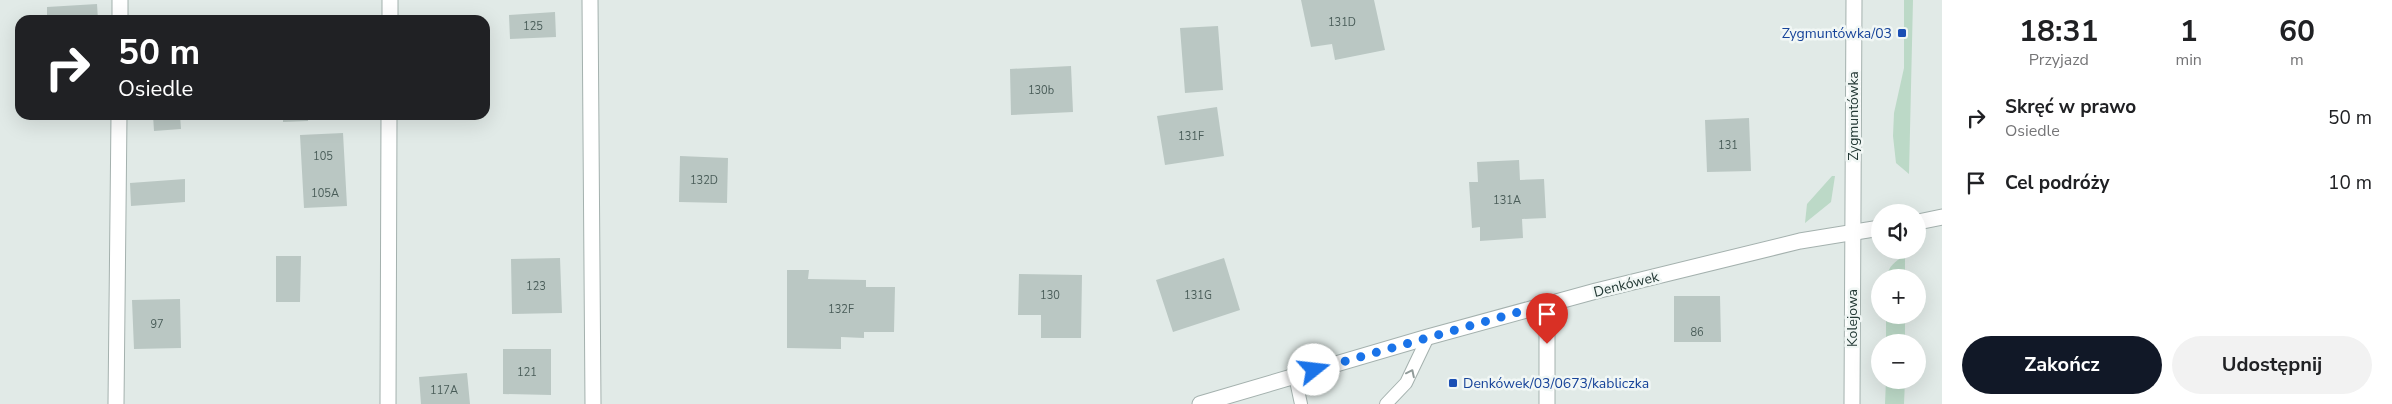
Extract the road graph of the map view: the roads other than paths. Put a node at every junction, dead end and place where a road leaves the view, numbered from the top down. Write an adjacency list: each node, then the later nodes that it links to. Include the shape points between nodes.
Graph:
1 (120, 0): 5 (street)
2 (390, 0): 6 (street)
3 (590, 0): 18 (street)
4 (1854, 0): 12 (street, Zygmuntówka)
5 (120, 15)
6 (390, 15)
7 (119, 120): 16 (street)
8 (390, 120): 17 (street)
9 (1942, 217): 10 (street)
10 (1926, 220)
11 (1871, 230): 12 (street, Denkówek)
12 (1853, 233): 13 (street, Denkówek, via 1800,241); 23 (street, Kolejowa)
13 (1547, 304): 14 (street, Denkówek); 22 (street)
14 (1428, 337): 15 (street, Denkówek); 21 (lane, one-way to 14, via 1406,383)
15 (1295, 376): 19 (street, Denkówek); 20 (lane)
16 (116, 404)
17 (388, 404)
18 (593, 404)
19 (1200, 404)
20 (1301, 404)
21 (1386, 404)
22 (1547, 404)
23 (1852, 404)

